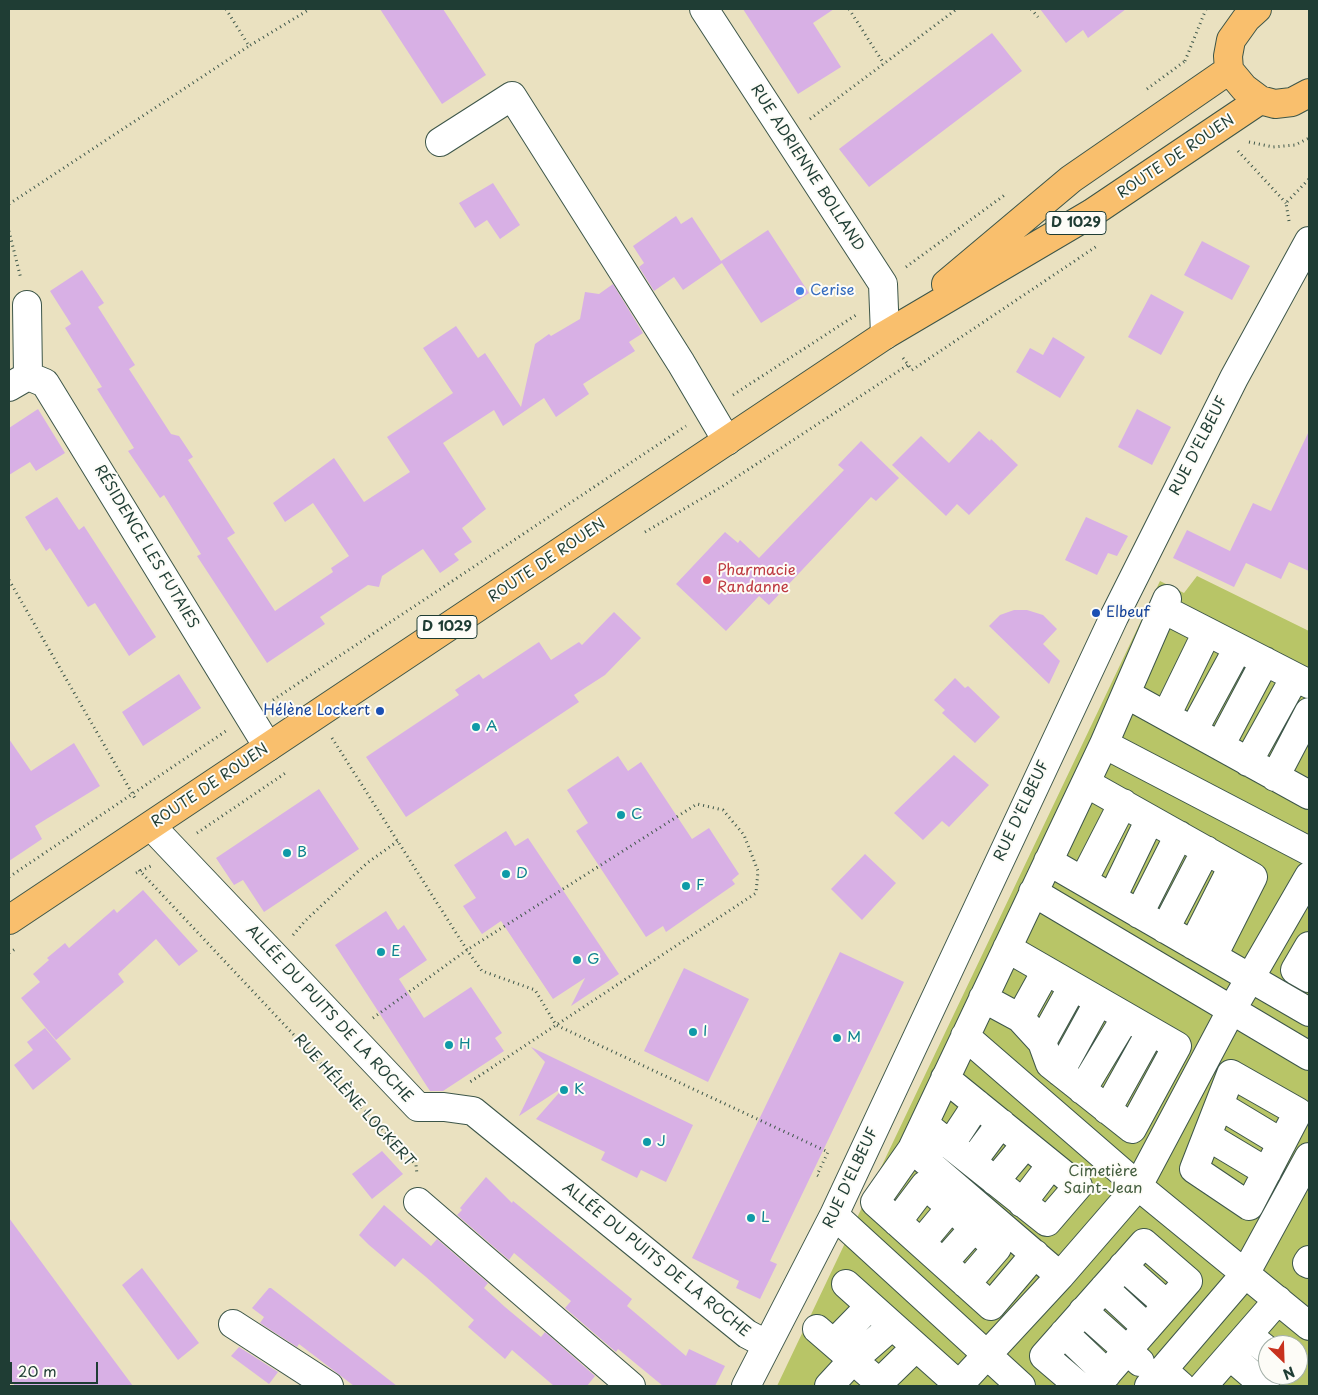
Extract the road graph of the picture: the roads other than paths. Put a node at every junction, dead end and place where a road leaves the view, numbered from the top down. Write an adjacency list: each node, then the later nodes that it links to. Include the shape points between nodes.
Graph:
1 (704, 9): 9 (street, RUE ADRIENNE BOLLAND, via 883,284)
2 (1247, 12): 3 (main road, via 1231,40)
3 (1229, 70): 5 (main road, via 1244,88); 9 (main road, ROUTE DE ROUEN / D 1029, via 1071,179)
4 (1309, 93): 5 (main road, via 1292,102 1275,104)
5 (1260, 100): 9 (main road, ROUTE DE ROUEN / D 1029, via 1092,213)
6 (440, 142): 11 (street, via 512,96)
7 (1308, 242): 79 (street, RUE D'ELBEUF, via 1234,378 1114,617)
8 (28, 305): 10 (street)
9 (885, 335): 11 (main road, ROUTE DE ROUEN / D 1029)
10 (18, 382): 22 (street, RÉSIDENCE LES FUTAIES, via 45,383)
11 (727, 441): 22 (main road, ROUTE DE ROUEN / D 1029)
12 (1207, 632): 13 (street); 16 (street, via 1165,604); 18 (street)
13 (1238, 648): 14 (street); 19 (street)
14 (1265, 662): 15 (street); 21 (street)
15 (1302, 680): 23 (street)
16 (1126, 694): 18 (street); 20 (street)
17 (1309, 712): 24 (street)
18 (1166, 716): 19 (street)
19 (1193, 731): 21 (street)
20 (1104, 744): 25 (street); 32 (street)
21 (1220, 746): 23 (street)
22 (268, 747): 29 (main road, ROUTE DE ROUEN / D 1029)
23 (1248, 762): 24 (street)
24 (1275, 777): 26 (street)
25 (1086, 782): 27 (street); 33 (street)
26 (1306, 786)
27 (1122, 803): 28 (street); 34 (street)
28 (1150, 819): 30 (street); 37 (street)
29 (150, 826): 39 (main road, ROUTE DE ROUEN / D 1029); 102 (street, ALLÉE DU PUITS DE LA ROCHE, via 418,1107 473,1111 747,1334)
30 (1179, 835): 31 (street); 38 (street)
31 (1206, 850): 40 (street); 43 (street, via 1234,866)
32 (1309, 851)
33 (1048, 861): 34 (street); 35 (street)
34 (1083, 881): 37 (street)
35 (1033, 892): 42 (street); 51 (street)
36 (1305, 894): 46 (street)
37 (1112, 898): 38 (street)
38 (1139, 914): 40 (street)
39 (9, 920)
40 (1166, 929): 43 (street)
41 (1309, 946): 45 (street)
42 (1007, 948): 44 (street); 49 (street)
43 (1203, 951): 46 (street)
44 (1046, 971): 47 (street); 54 (street)
45 (1302, 974): 48 (street)
46 (1250, 978): 48 (street); 51 (street)
47 (1073, 986): 50 (street); 56 (street)
48 (1280, 995): 52 (street)
49 (983, 998): 54 (street); 55 (street)
50 (1099, 1001): 53 (street); 58 (street)
51 (1231, 1011): 57 (street); 75 (street)
52 (1309, 1012)
53 (1126, 1017): 60 (street); 60 (street, via 1151,1031 1107,1110)
54 (1020, 1018): 56 (street)
55 (966, 1036): 59 (street); 68 (street)
56 (1042, 1042): 58 (street, via 1050,1064)
57 (1309, 1056)
58 (1060, 1072): 60 (street)
59 (945, 1078): 61 (street); 63 (street)
60 (1082, 1090)
61 (977, 1104): 62 (street); 66 (street)
62 (1001, 1123): 65 (street); 70 (street)
63 (924, 1124): 66 (street); 67 (street)
64 (1207, 1136): 72 (street); 72 (street, via 1219,1105 1282,1142); 72 (street, via 1194,1169 1249,1206)
65 (1026, 1144): 71 (street); 73 (street)
66 (950, 1145): 70 (street)
67 (912, 1149): 80 (street, via 875,1202); 83 (street)
68 (1104, 1156): 74 (street); 75 (street)
69 (1309, 1157): 87 (street)
70 (972, 1162): 73 (street)
71 (1051, 1165): 74 (street); 77 (street)
72 (1267, 1172)
73 (995, 1181): 77 (street)
74 (1078, 1186): 77 (street, via 1047,1222)
75 (1138, 1186): 87 (street); 88 (street)
76 (418, 1202): 113 (street)
77 (1022, 1202)
78 (951, 1207): 80 (street, via 925,1185); 81 (street); 82 (street)
79 (834, 1215): 102 (street, RUE D'ELBEUF); 106 (street)
80 (897, 1222): 82 (street)
81 (974, 1228): 85 (street); 90 (street, via 997,1248)
82 (921, 1243): 85 (street)
83 (1035, 1254): 88 (street); 90 (street, via 991,1306)
84 (1309, 1260): 86 (street)
85 (943, 1263): 90 (street)
86 (1309, 1264)
87 (1245, 1274): 92 (street); 109 (street)
88 (1060, 1276): 106 (street)
89 (846, 1284): 93 (street)
90 (966, 1284)
91 (1104, 1288): 94 (street); 98 (street); 98 (street, via 1123,1266 1167,1305)
92 (1278, 1300): 97 (street); 100 (street)
93 (870, 1306): 96 (street); 103 (street)
94 (1084, 1311): 99 (street); 105 (street)
95 (233, 1324): 112 (street)
96 (892, 1326): 103 (street); 104 (street)
97 (1309, 1326)
98 (1147, 1328): 105 (street)
99 (1064, 1333): 108 (street); 118 (street, via 1044,1356)
100 (1262, 1335)
101 (1258, 1343): 107 (street)
102 (766, 1344): 114 (street, RUE D'ELBEUF)
103 (835, 1344): 111 (street); 115 (street)
104 (916, 1347): 111 (street); 116 (street)
105 (1127, 1351): 108 (street); 109 (street)
106 (985, 1355): 116 (street); 117 (street)
107 (1230, 1356): 110 (street); 119 (street)
108 (1101, 1380)
109 (1163, 1380)
110 (1210, 1384)
111 (879, 1385)
112 (329, 1386)
113 (631, 1386)
114 (746, 1386)
115 (829, 1386)
116 (959, 1386)
117 (1020, 1386)
118 (1079, 1386)
119 (1265, 1386)

